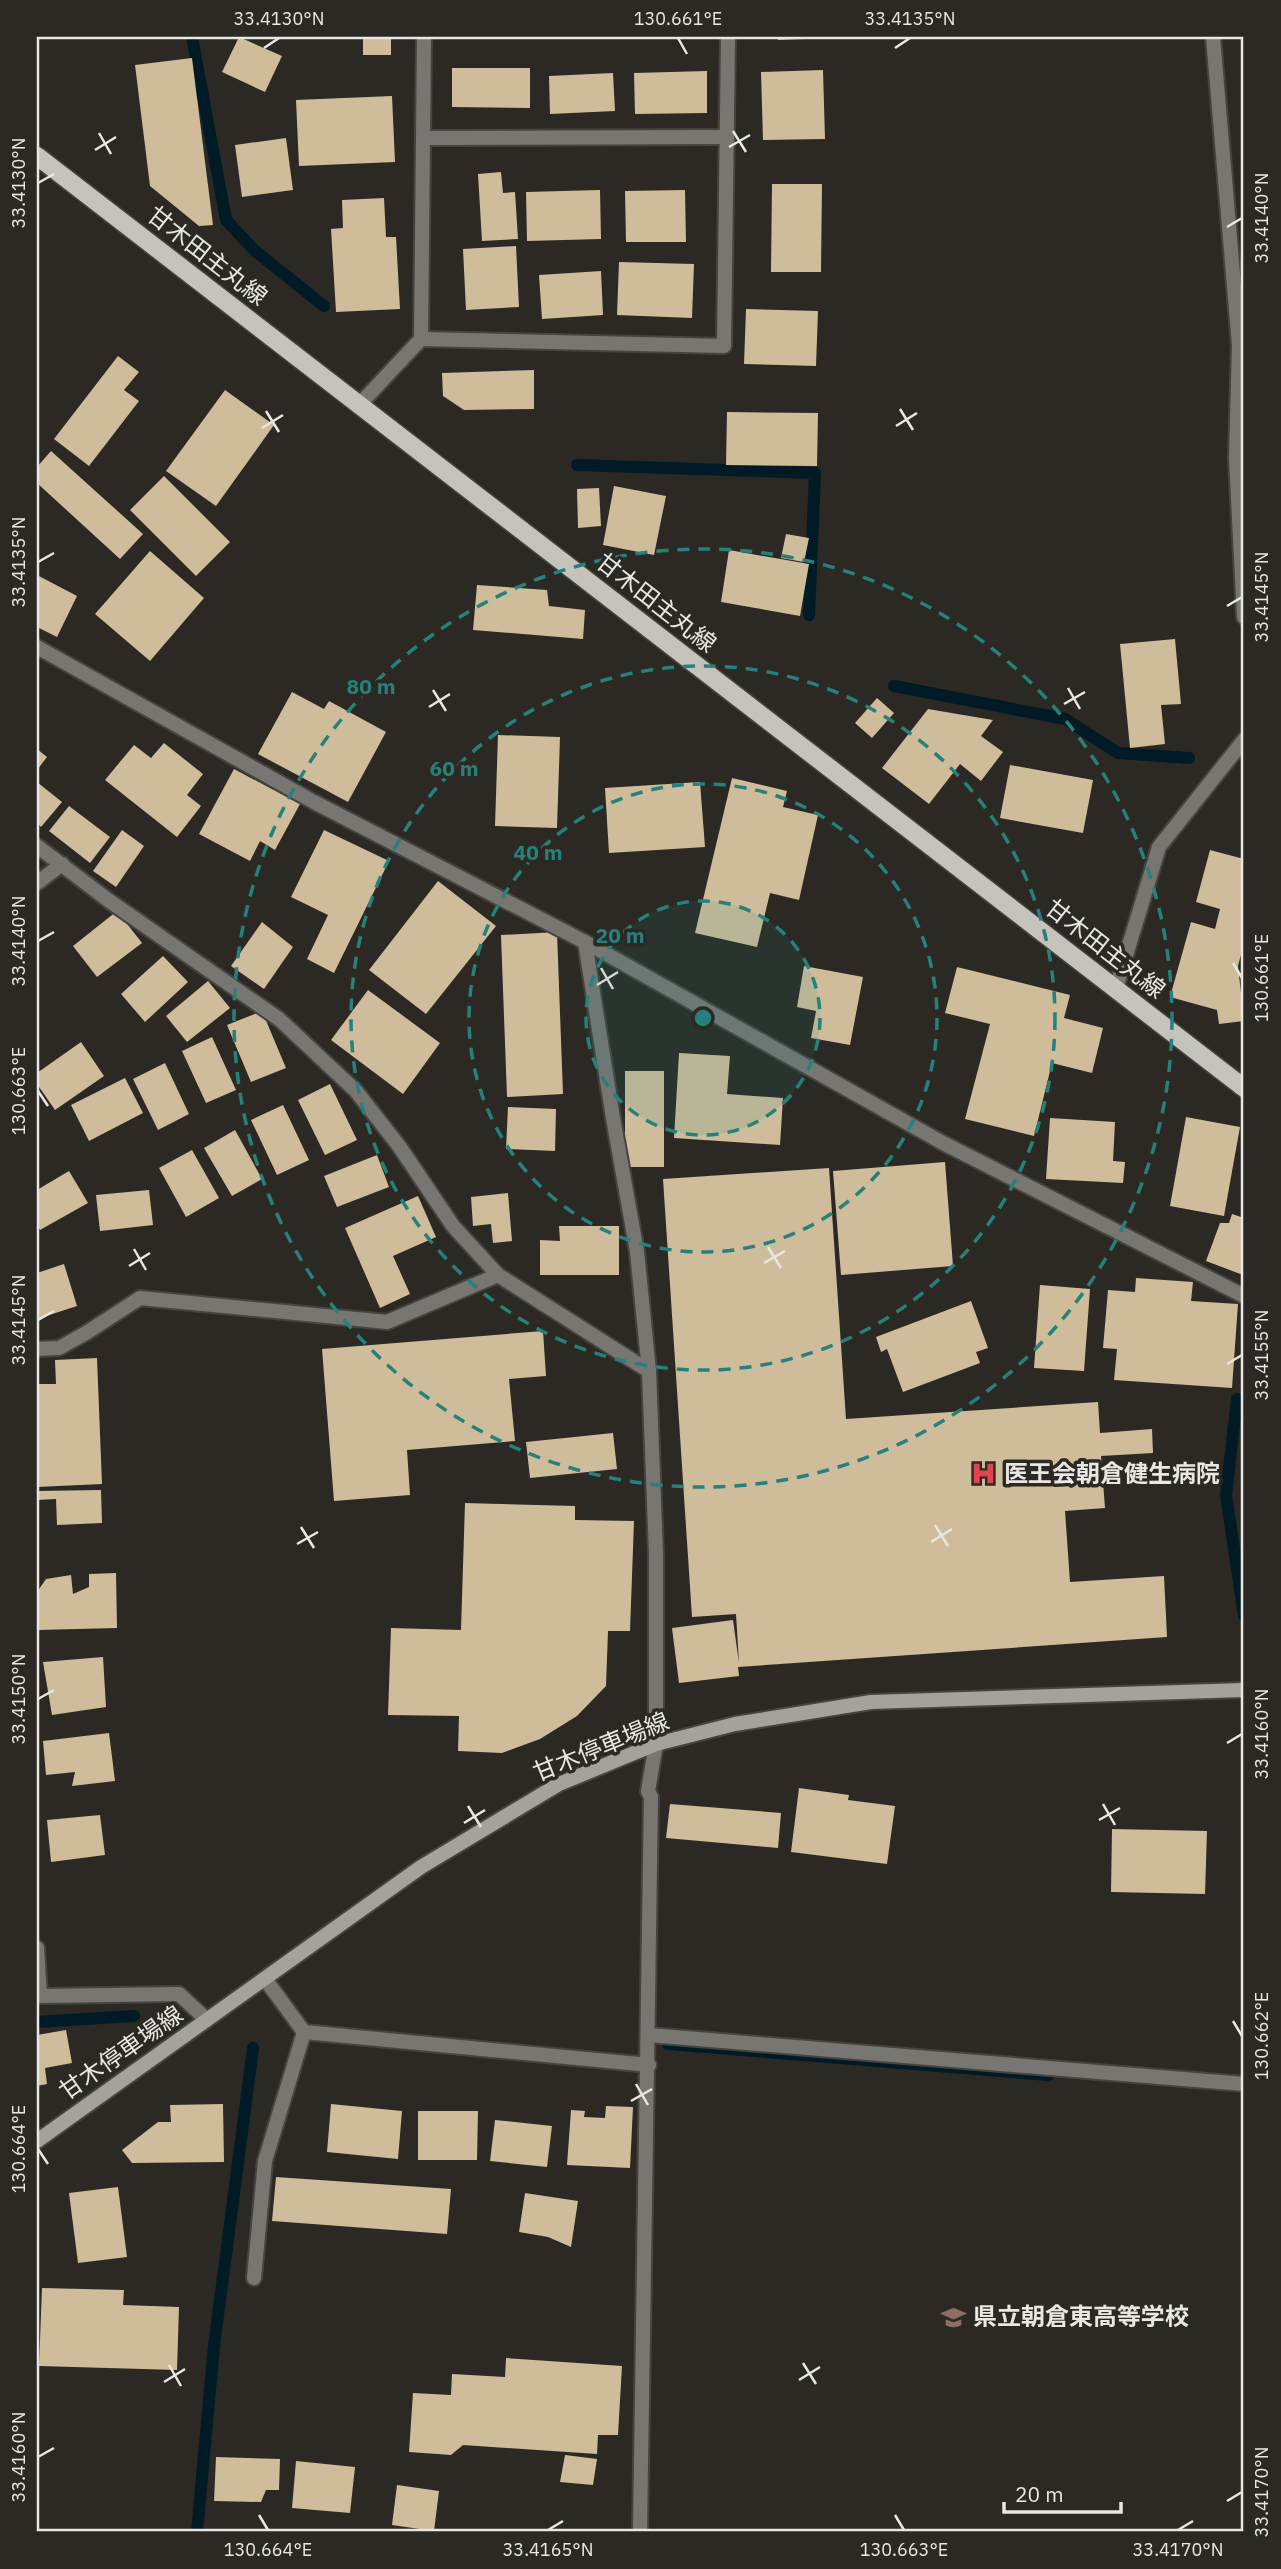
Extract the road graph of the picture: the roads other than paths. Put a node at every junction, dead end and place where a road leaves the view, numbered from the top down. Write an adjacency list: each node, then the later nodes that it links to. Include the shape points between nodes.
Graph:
1 (424, 37): 5 (street)
2 (728, 37): 4 (street)
3 (1213, 37): 9 (street, via 1239,345 1236,458)
4 (727, 137): 5 (street); 7 (street, via 724,346)
5 (423, 138): 7 (street)
6 (37, 156): 8 (main road, 甘木田主丸線)
7 (421, 339): 8 (street)
8 (359, 405): 16 (main road, 甘木田主丸線)
9 (1244, 617)
10 (37, 647): 15 (street, via 314,802)
11 (1244, 740): 16 (street, via 1159,847)
12 (37, 846): 13 (street)
13 (62, 864): 14 (street); 18 (street, via 279,1019 356,1091 453,1226)
14 (37, 883)
15 (585, 942): 19 (street, via 943,1143); 21 (street, via 638,1252)
16 (1116, 988): 17 (main road, 甘木田主丸線)
17 (1244, 1088)
18 (498, 1275): 20 (street, via 387,1322 140,1298 59,1348); 21 (street)
19 (1244, 1296)
20 (37, 1349)
21 (649, 1371): 23 (street, via 656,1554)
22 (1244, 1690): 23 (main road, 甘木停車場線, via 871,1702 735,1724)
23 (656, 1744): 25 (main road, 甘木停車場線, via 559,1784 421,1867); 28 (street, via 648,1791)
24 (37, 1948): 26 (street, via 40,1996 179,1994)
25 (265, 1979): 26 (main road, 甘木停車場線); 27 (street)
26 (206, 2020): 31 (main road, 甘木停車場線)
27 (304, 2032): 29 (street); 32 (street, via 265,2161)
28 (649, 2035): 29 (street); 30 (street)
29 (649, 2065): 33 (street)
30 (1244, 2084)
31 (37, 2141)
32 (254, 2278)
33 (640, 2532)

